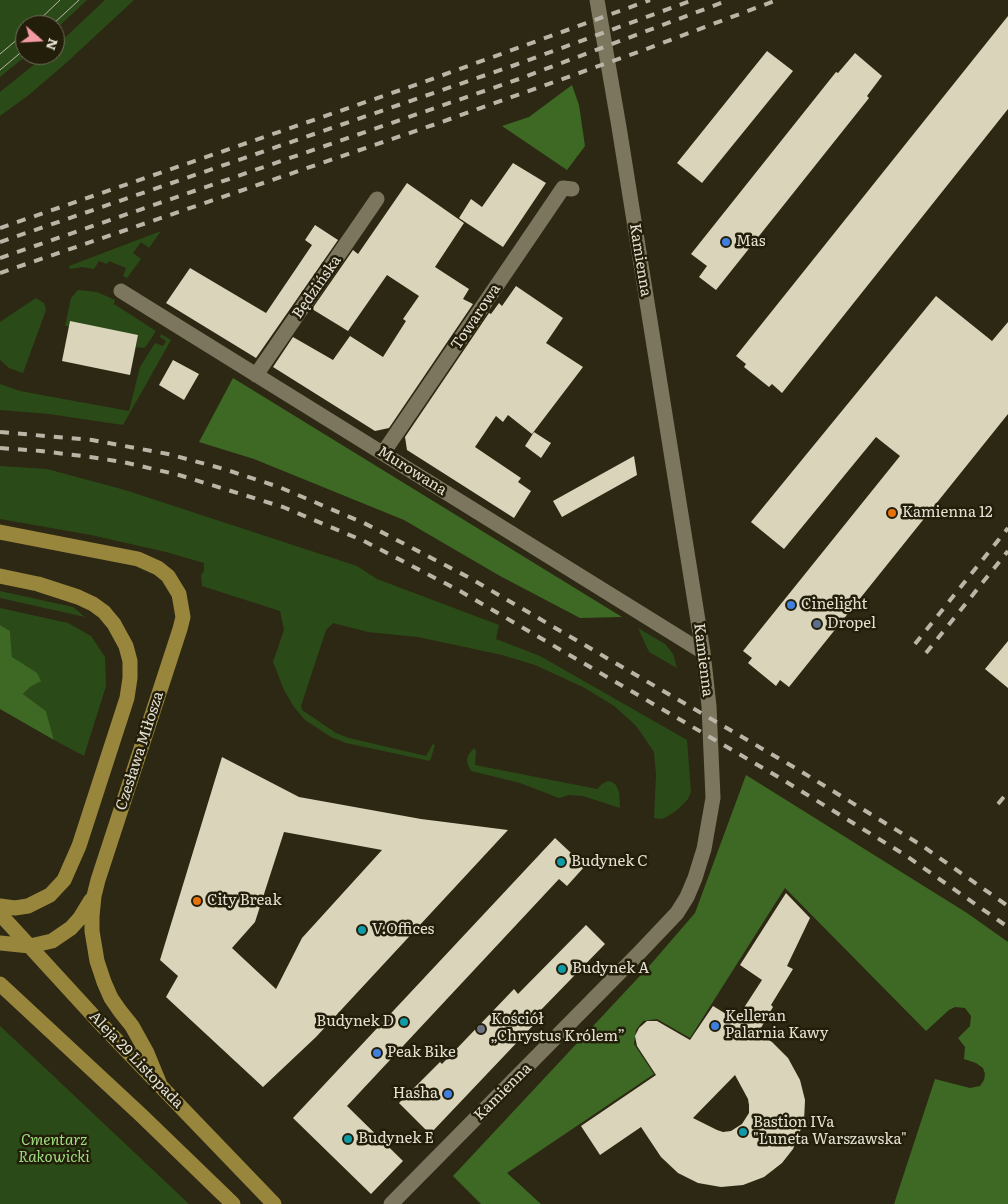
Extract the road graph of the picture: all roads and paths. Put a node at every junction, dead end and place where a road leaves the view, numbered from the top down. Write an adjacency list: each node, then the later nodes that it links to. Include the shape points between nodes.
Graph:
1 (597, 0): 9 (street, Kamienna)
2 (572, 189): 6 (street, Towarowa, via 563,188)
3 (377, 199): 5 (street, Będzińska)
4 (120, 291): 5 (street, Murowana)
5 (256, 375): 6 (street, Murowana)
6 (383, 453): 9 (street, Murowana)
7 (0, 532): 10 (main road, Czesława Miłosza, via 99,550 149,563 168,576 181,604 183,617 180,629)
8 (0, 576): 11 (main road, Czesława Miłosza, via 45,586 93,604 114,624 130,661 127,698 71,867 50,895 28,906)
9 (703, 652): 19 (street, Kamienna, via 713,798 704,849 687,897 662,930)
10 (94, 896): 14 (main road, via 67,931 52,941); 16 (main road, Czesława Miłosza, via 92,931 99,968 111,998 147,1053)
11 (0, 906)
12 (0, 914): 14 (main road, Aleja 29 Listopada)
13 (0, 943): 14 (main road)
14 (30, 946): 16 (main road, Aleja 29 Listopada)
15 (0, 984): 17 (main road)
16 (161, 1087): 18 (main road, Aleja 29 Listopada)
17 (233, 1204)
18 (274, 1204)
19 (391, 1204)

